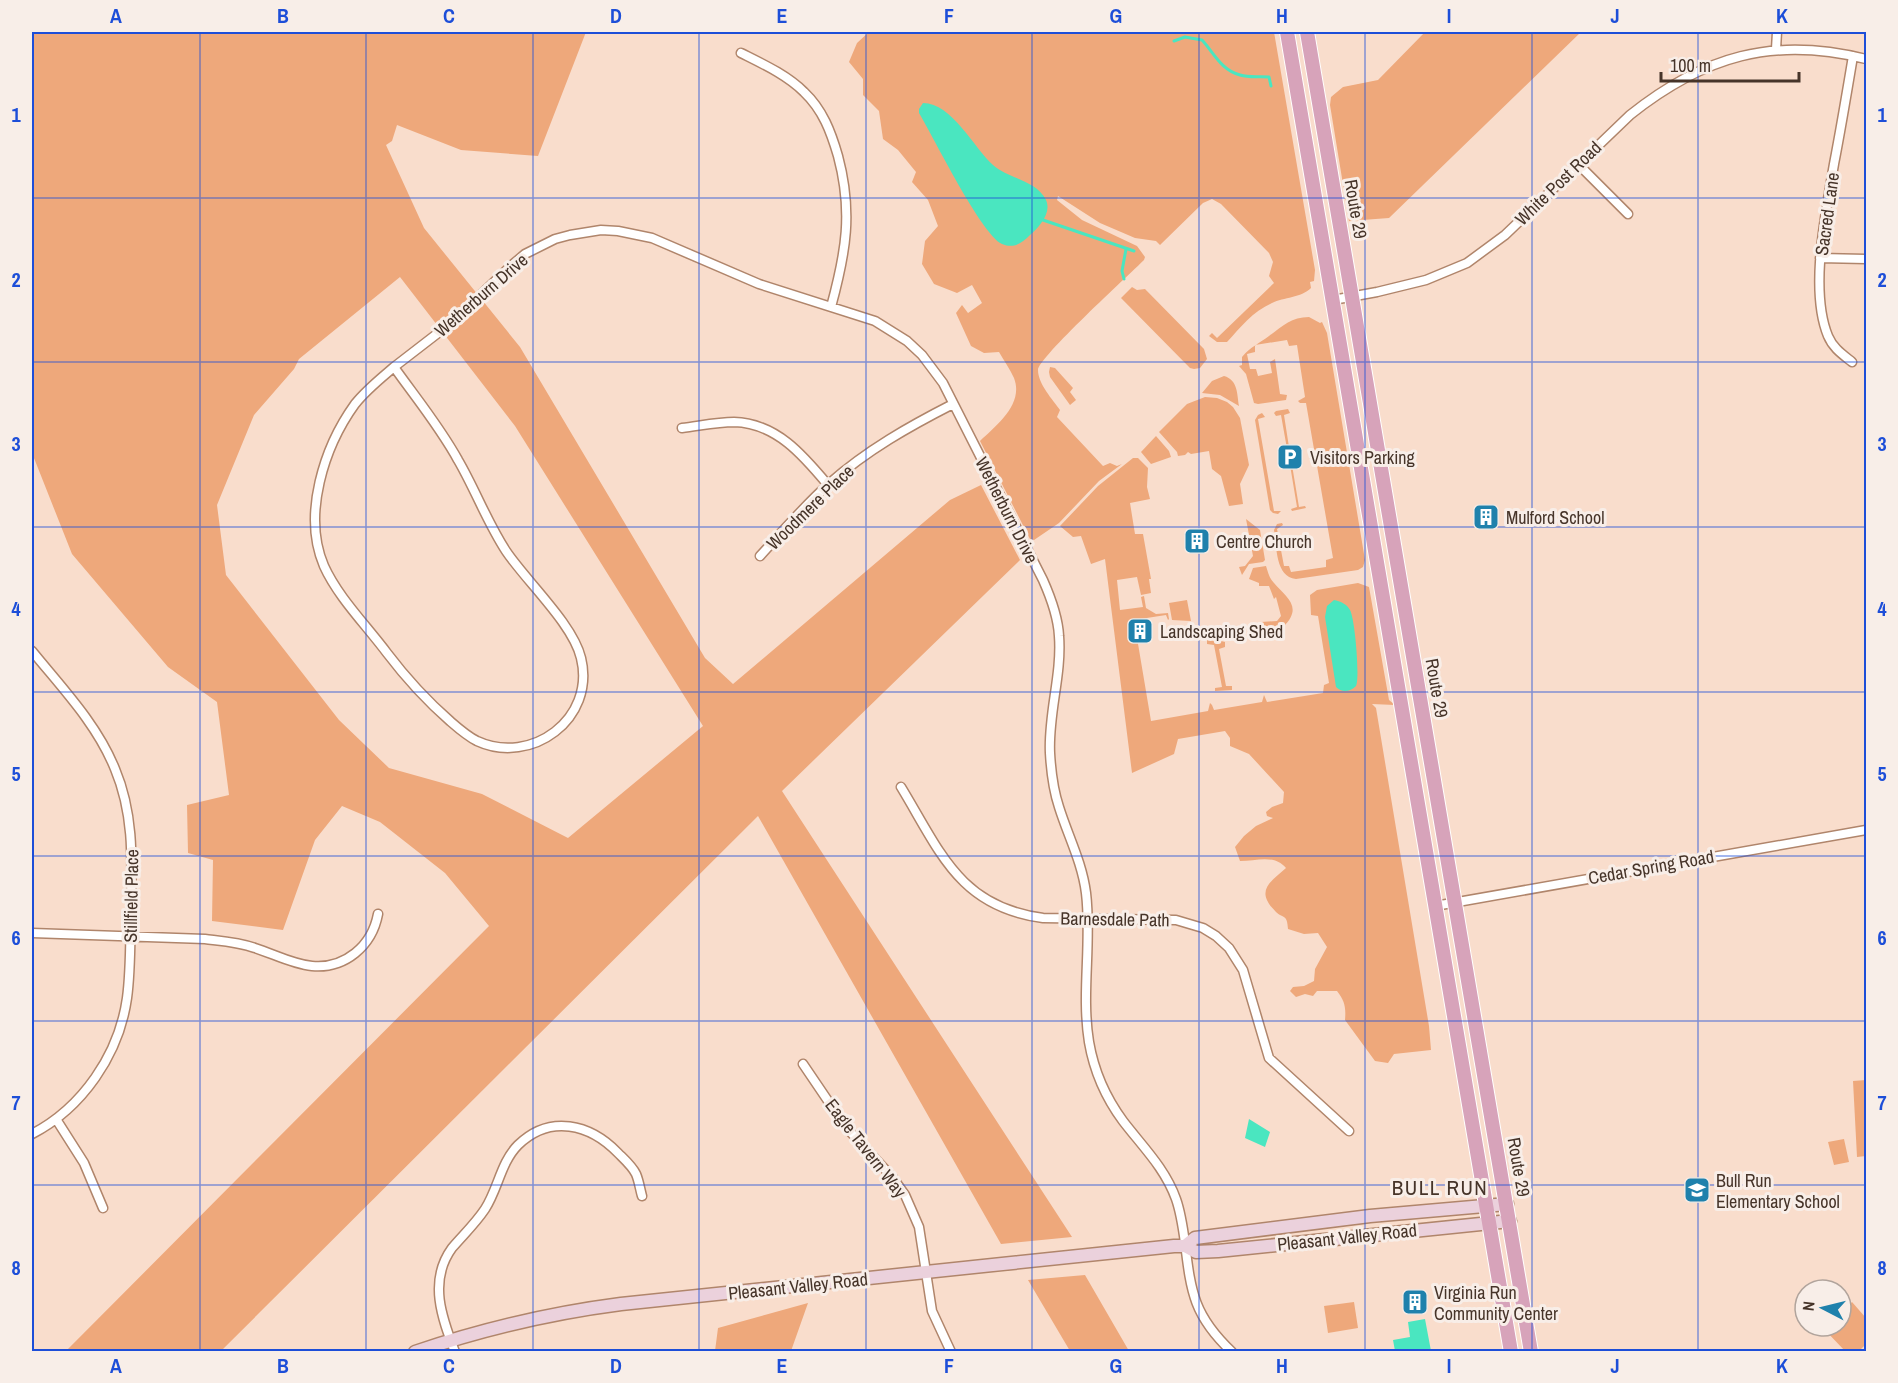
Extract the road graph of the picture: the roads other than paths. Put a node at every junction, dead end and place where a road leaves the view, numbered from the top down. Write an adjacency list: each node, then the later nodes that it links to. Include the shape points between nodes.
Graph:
1 (1287, 32): 13 (main road, Route 29)
2 (1307, 32): 12 (main road, Route 29)
3 (1777, 32): 4 (street)
4 (1776, 50): 6 (street, White Post Road); 8 (street, White Post Road, via 1720,62 1677,81 1630,115)
5 (741, 53): 14 (street, via 803,91 820,111 832,135 844,178 848,216 845,250)
6 (1853, 56): 7 (street, White Post Road); 10 (street, Sacred Lane)
7 (1866, 59)
8 (1578, 164): 9 (street); 12 (street, White Post Road, via 1505,235 1467,263 1426,280)
9 (1628, 214)
10 (1820, 258): 11 (street); 15 (street, Sacred Lane, via 1827,334 1837,351)
11 (1866, 259)
12 (1352, 296): 13 (street, White Post Road); 24 (main road, Route 29)
13 (1333, 300): 25 (main road, Route 29)
14 (831, 306): 16 (street, Wetherburn Drive, via 759,284 652,238 618,231 585,232 555,239 525,254 450,323); 17 (street, Wetherburn Drive, via 875,321 907,341 934,369)
15 (1852, 362)
16 (394, 367): 16 (street, Wetherburn Drive, via 356,403 334,440 316,503 316,538 322,560 338,589 404,676 460,730 502,748 538,743 564,725 576,707 583,675 578,648 505,549 440,430)
17 (953, 404): 19 (street, Woodmere Place, via 895,435); 27 (street, Wetherburn Drive, via 1054,606 1060,657 1050,729 1051,770 1059,808 1083,872)
18 (682, 428): 19 (street, via 732,422 764,428 790,444)
19 (828, 485): 20 (street, Woodmere Place)
20 (760, 555)
21 (32, 651): 29 (street, Stillfield Place, via 88,720 124,793 133,852)
22 (901, 787): 27 (street, Barnesdale Path, via 949,866 978,894 1025,916)
23 (1866, 830): 24 (street, Cedar Spring Road)
24 (1455, 902): 25 (street, Cedar Spring Road); 35 (main road, Route 29)
25 (1436, 906): 36 (main road, Route 29)
26 (378, 915): 29 (street, via 371,936 353,955 320,966 227,941)
27 (1087, 919): 32 (street, Barnesdale Path, via 1176,920 1216,936 1243,970 1269,1058); 40 (street, Wetherburn Drive, via 1087,1024 1098,1076 1114,1107 1172,1188)
28 (32, 933): 29 (street)
29 (130, 936): 31 (street, Stillfield Place, via 127,999 116,1040 90,1085)
30 (803, 1064): 41 (street, Eagle Tavern Way, via 845,1126 905,1195 919,1227)
31 (56, 1119): 33 (street, Stillfield Place); 37 (street, via 84,1163)
32 (1349, 1131)
33 (32, 1134)
34 (642, 1196): 42 (street, via 634,1170 590,1131 554,1127 523,1141 506,1162 485,1208 443,1265 438,1293 443,1322)
35 (1507, 1204): 36 (main road, Pleasant Valley Road); 38 (main road, Route 29)
36 (1487, 1205): 39 (main road, Route 29); 40 (main road, Pleasant Valley Road, via 1195,1238)
37 (103, 1208)
38 (1510, 1221): 39 (main road, Pleasant Valley Road); 47 (main road, Route 29)
39 (1490, 1223): 40 (main road, Pleasant Valley Road, via 1218,1251 1196,1252); 46 (main road, Route 29)
40 (1185, 1246): 41 (main road, Pleasant Valley Road); 45 (street, Wetherburn Drive, via 1191,1291 1200,1313)
41 (925, 1272): 42 (main road, Pleasant Valley Road, via 591,1308 530,1319); 44 (street, Eagle Tavern Way, via 936,1323)
42 (453, 1346): 43 (main road, Pleasant Valley Road)
43 (415, 1352)
44 (951, 1352)
45 (1232, 1352)
46 (1511, 1352)
47 (1532, 1352)

